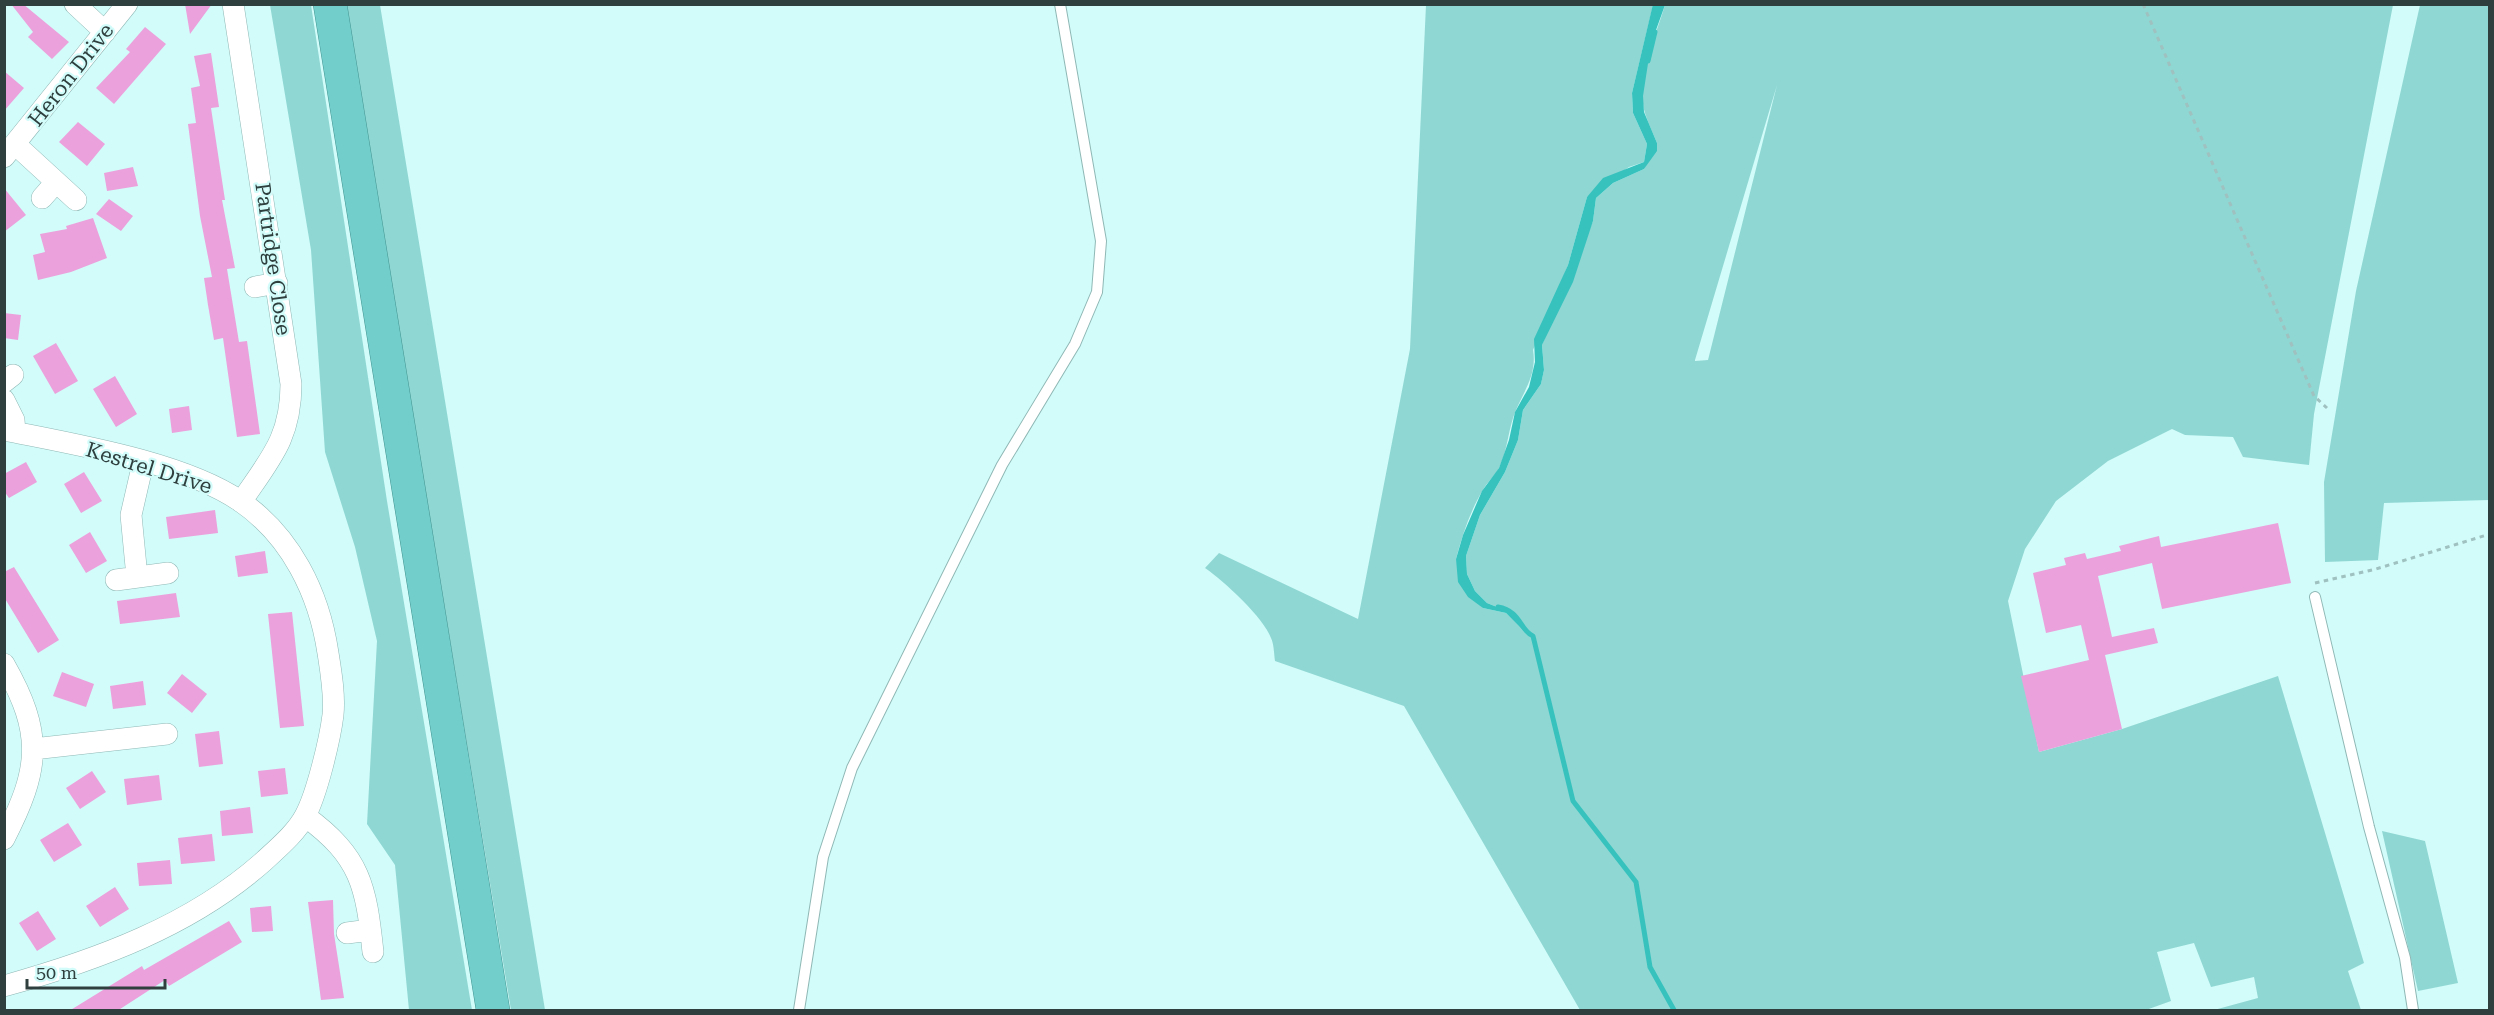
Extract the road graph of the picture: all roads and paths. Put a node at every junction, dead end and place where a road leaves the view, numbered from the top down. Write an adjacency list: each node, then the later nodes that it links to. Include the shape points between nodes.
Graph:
1 (75, 4): 7 (street)
2 (127, 4): 7 (street, Heron Drive)
3 (233, 4): 10 (street, Partridge Close)
4 (330, 4): 32 (highway)
5 (1060, 4): 33 (lane, via 1101,241 1097,292 1075,344 1002,465 852,768 823,857)
6 (2143, 4): 13 (path, via 2314,396)
7 (105, 32): 8 (street, Heron Drive)
8 (10, 151): 9 (street, Heron Drive, via 49,190)
9 (76, 200)
10 (277, 283): 11 (street); 16 (street, Partridge Close, via 291,384 288,422 282,441)
11 (255, 287)
12 (4, 400): 14 (street, via 14,420)
13 (2327, 408)
14 (10, 431): 15 (street, Kestrel Drive)
15 (143, 463): 16 (street, Kestrel Drive, via 191,476); 19 (street, via 131,515)
16 (241, 502): 26 (street, Kestrel Drive, via 288,545 311,591 325,633 333,714)
17 (2490, 534): 21 (path)
18 (174, 576): 19 (street)
19 (137, 577): 20 (street)
20 (116, 580)
21 (2314, 583)
22 (2315, 597): 34 (lane, via 2369,827 2405,958)
23 (4, 664): 25 (street, via 24,698)
24 (167, 734): 25 (street, via 141,746)
25 (33, 749): 27 (street, via 28,782)
26 (305, 816): 28 (street, via 333,836 353,865 364,891); 31 (street, Kestrel Drive, via 283,844 237,885 198,909 112,952)
27 (4, 839)
28 (370, 930): 29 (street); 30 (street)
29 (347, 933)
30 (373, 952)
31 (4, 986)
32 (493, 1011)
33 (799, 1011)
34 (2413, 1011)

